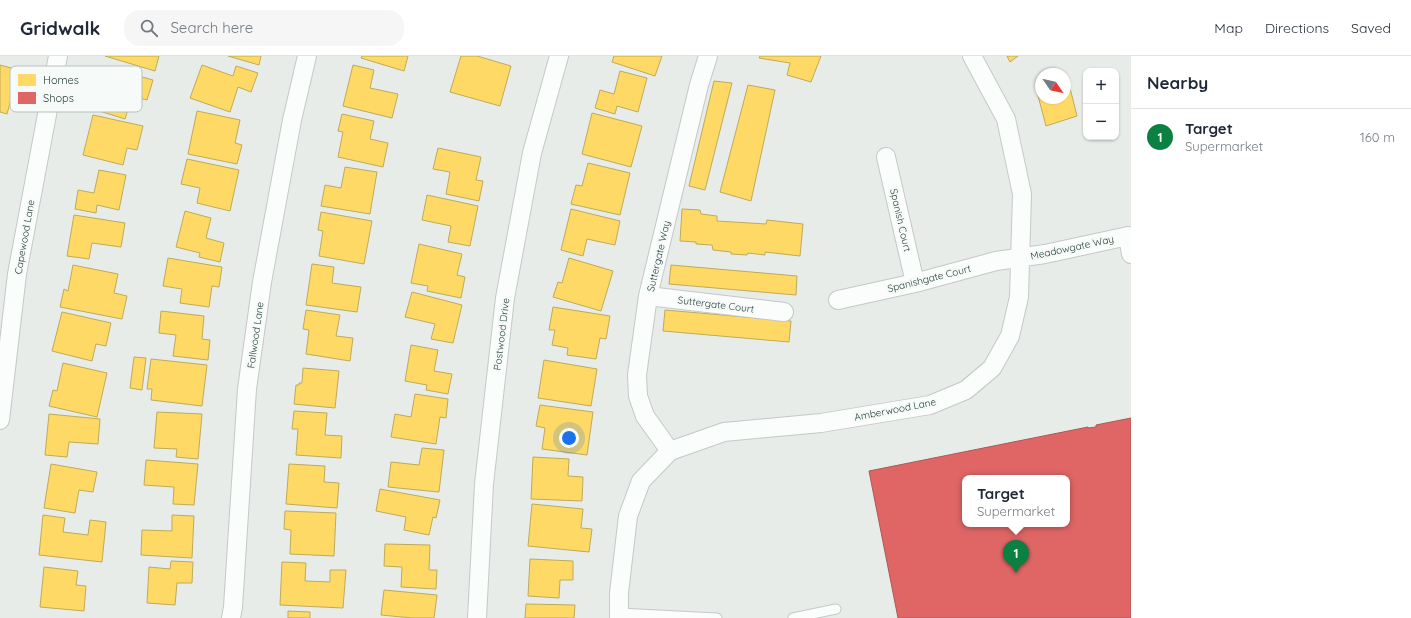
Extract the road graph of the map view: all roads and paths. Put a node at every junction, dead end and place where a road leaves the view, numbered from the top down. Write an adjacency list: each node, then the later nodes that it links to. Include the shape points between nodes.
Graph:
1 (58, 56): 6 (street, Capewood Lane)
2 (307, 56): 20 (street, Fallwood Lane, via 292,120 262,282 247,389)
3 (559, 56): 21 (street, Postwood Drive, via 532,153 505,298 484,484)
4 (708, 56): 12 (street, Suttergate Way)
5 (972, 56): 10 (street, Amberwood Lane, via 1006,119 1022,194)
6 (56, 66)
7 (47, 112): 15 (street, Capewood Lane, via 17,274)
8 (886, 157): 11 (street, Spanish Court)
9 (1131, 254): 10 (street, Meadowgate Way, via 1128,236)
10 (1020, 258): 11 (street, Spanishgate Court, via 996,261); 16 (street, Amberwood Lane, via 1019,297 1010,336 992,368 966,390 930,405 820,423 724,432)
11 (915, 283): 13 (street, Spanishgate Court)
12 (648, 296): 14 (street, Suttergate Court); 16 (street, Suttergate Way, via 638,375 638,396 645,416)
13 (838, 300)
14 (784, 312)
15 (0, 420)
16 (670, 451): 18 (street, Amberwood Lane, via 641,481 628,516 619,592)
17 (836, 609): 23 (lane)
18 (619, 616): 19 (lane)
19 (672, 617): 22 (lane)
20 (231, 618)
21 (478, 618)
22 (717, 618)
23 (793, 618)

